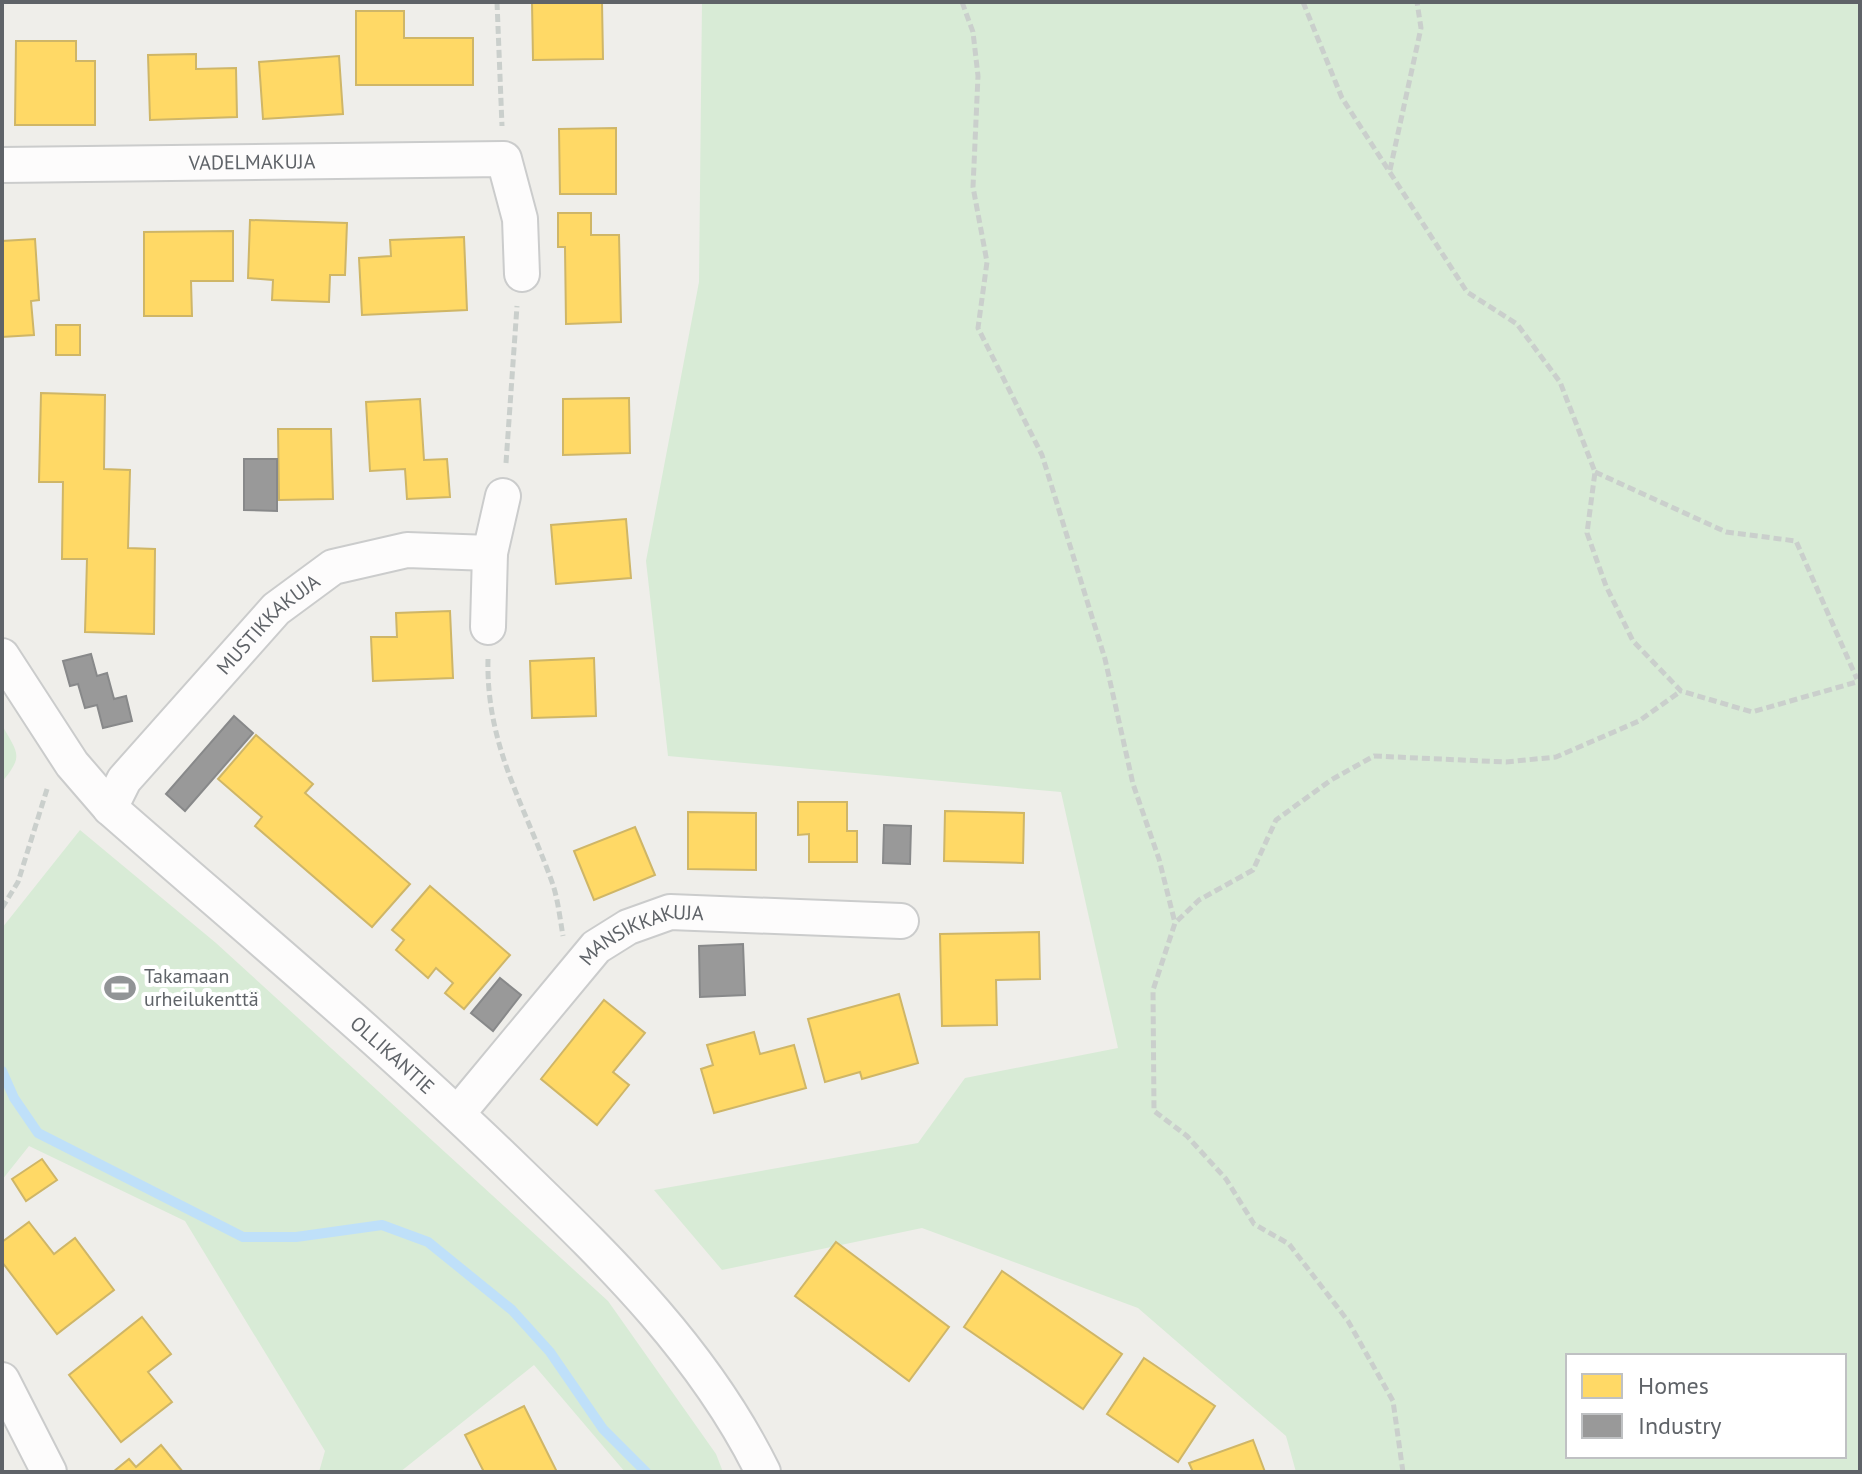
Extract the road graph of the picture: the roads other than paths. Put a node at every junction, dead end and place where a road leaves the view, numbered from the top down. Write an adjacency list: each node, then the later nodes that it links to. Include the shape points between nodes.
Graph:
1 (2, 165): 2 (street, VADELMAKUJA, via 504,159 520,219)
2 (522, 274)
3 (503, 496): 4 (street)
4 (490, 553): 5 (street); 7 (street, MUSTIKKAKUJA, via 407,550 333,567 276,609 124,780)
5 (488, 627)
6 (2, 656): 7 (street, OLLIKANTIE, via 72,764)
7 (110, 808): 9 (street, OLLIKANTIE)
8 (901, 921): 9 (street, MANSIKKAKUJA, via 670,912 628,927 596,947)
9 (458, 1113): 12 (street, OLLIKANTIE, via 665,1321 741,1429)
10 (2, 1380): 11 (street)
11 (49, 1472)
12 (763, 1472)

